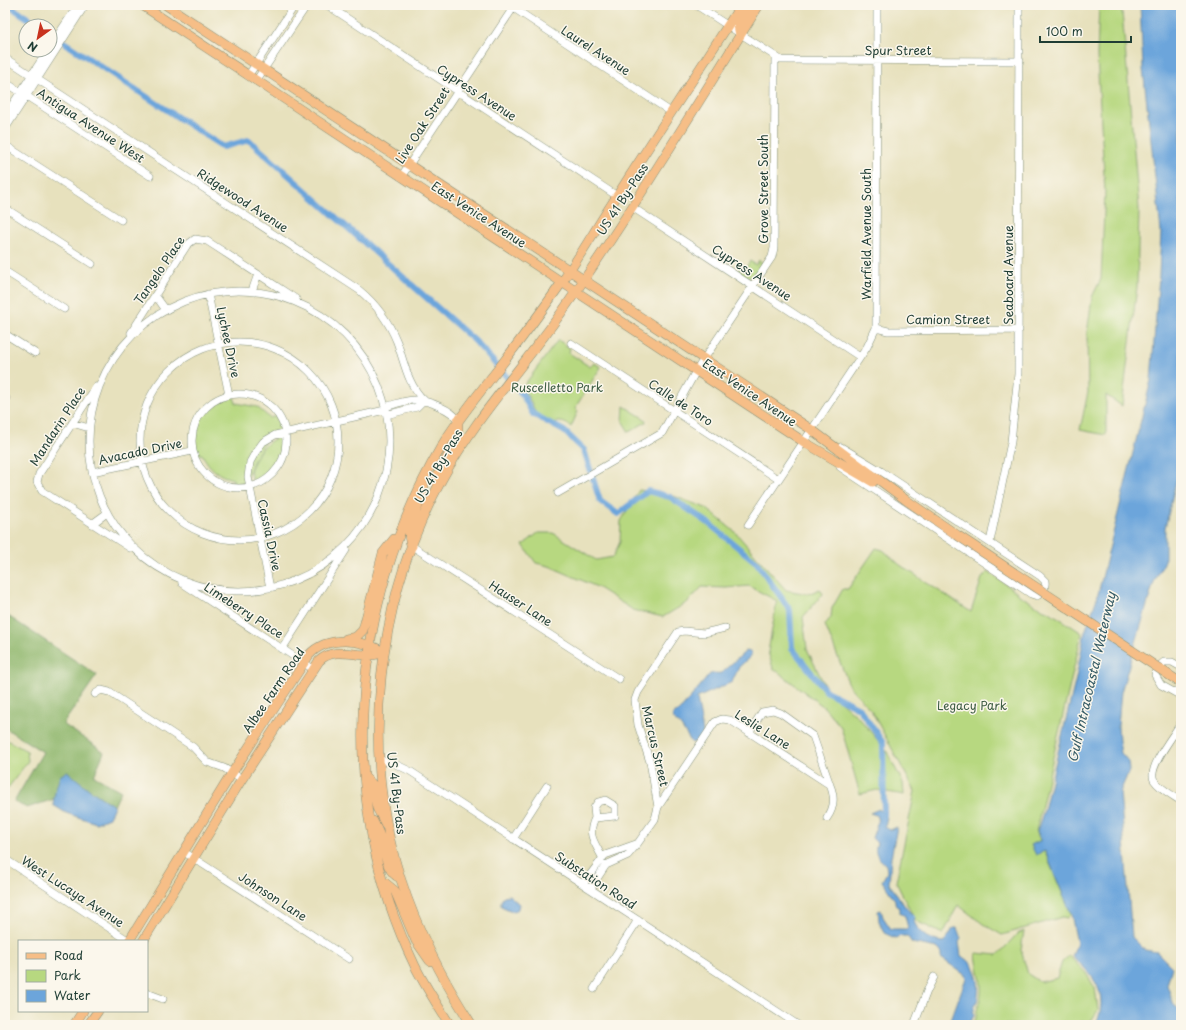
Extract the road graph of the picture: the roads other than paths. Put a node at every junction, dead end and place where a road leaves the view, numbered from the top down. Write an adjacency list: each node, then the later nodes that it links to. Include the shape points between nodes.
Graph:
1 (78, 5): 16 (street)
2 (85, 5): 16 (street)
3 (142, 5): 26 (main road, East Venice Avenue)
4 (166, 5): 24 (main road, East Venice Avenue)
5 (295, 5): 24 (street)
6 (307, 5): 25 (street)
7 (327, 5): 30 (street, Cypress Avenue)
8 (696, 5): 15 (street)
9 (741, 5): 15 (main road, US 41 By-Pass)
10 (750, 5): 17 (main road, via 738,25)
11 (759, 5): 17 (main road, US 41 By-Pass)
12 (877, 5): 22 (street, Warfield Avenue South)
13 (1019, 5): 23 (street, Seaboard Avenue)
14 (512, 6): 30 (street, Live Oak Street); 32 (street, Laurel Avenue)
15 (728, 26): 17 (street); 32 (main road, US 41 By-Pass)
16 (66, 28): 18 (street)
17 (740, 35): 21 (street); 40 (main road, US 41 By-Pass)
18 (58, 40)
19 (5, 58): 27 (street, Ridgewood Avenue)
20 (46, 58): 27 (street)
21 (776, 58): 22 (street, Spur Street, via 784,61); 49 (street, Grove Street South, via 774,248 772,257)
22 (877, 61): 23 (street, Spur Street); 57 (street, Warfield Avenue South)
23 (1020, 61): 58 (street, Seaboard Avenue)
24 (255, 64): 25 (main road, East Venice Avenue); 26 (street)
25 (264, 69): 28 (street); 36 (main road, East Venice Avenue)
26 (248, 76): 28 (main road, East Venice Avenue)
27 (34, 77): 31 (street); 69 (street, Ridgewood Avenue, via 359,290 388,324 412,384)
28 (256, 81): 38 (main road, East Venice Avenue)
29 (5, 82): 31 (street, Antigua Avenue West)
30 (457, 92): 36 (street, Live Oak Street); 39 (street, Cypress Avenue)
31 (23, 94): 33 (street); 34 (street); 37 (street, Antigua Avenue West)
32 (671, 112): 39 (main road, US 41 By-Pass)
33 (5, 116)
34 (5, 129)
35 (5, 145): 42 (street)
36 (409, 165): 38 (street, Live Oak Street); 44 (main road, East Venice Avenue)
37 (150, 176)
38 (401, 177): 48 (main road, East Venice Avenue)
39 (616, 196): 44 (main road, US 41 By-Pass)
40 (632, 207): 47 (main road, US 41 By-Pass); 49 (street, Cypress Avenue)
41 (5, 208): 43 (street)
42 (121, 220)
43 (92, 264)
44 (570, 270): 47 (main road, East Venice Avenue); 48 (main road, US 41 By-Pass)
45 (5, 271): 55 (street)
46 (258, 274): 50 (street); 53 (street, Tangelo Place, via 207,241 195,238 187,245); 54 (street, Tangelo Place)
47 (584, 280): 51 (main road, US 41 By-Pass); 65 (main road, East Venice Avenue)
48 (562, 282): 51 (main road, East Venice Avenue); 72 (main road, US 41 By-Pass)
49 (753, 286): 64 (street, Cypress Avenue); 65 (street, Grove Street South)
50 (252, 291): 52 (street); 54 (street, via 283,298)
51 (576, 291): 66 (main road, East Venice Avenue); 85 (main road, US 41 By-Pass, via 456,456)
52 (208, 294): 56 (street); 61 (street, Lychee Drive)
53 (155, 295): 56 (street); 62 (street, Tangelo Place)
54 (309, 308): 70 (street, via 334,325 358,350 375,378)
55 (64, 309)
56 (166, 310): 62 (street, via 140,328)
57 (876, 328): 58 (street, Camion Street, via 888,331); 64 (street, Warfield Avenue South)
58 (1019, 330): 94 (street, Seaboard Avenue, via 1018,374 1011,442)
59 (5, 334): 63 (street)
60 (571, 343): 71 (street, Calle de Toro)
61 (219, 344): 68 (street, Lychee Drive); 73 (street, via 256,344 278,350 294,359 307,369 320,386 329,401); 80 (street, via 181,361 158,385 148,403 142,422)
62 (121, 348): 67 (street)
63 (35, 353)
64 (860, 357): 76 (street, Warfield Avenue South)
65 (704, 359): 66 (street, Grove Street South); 76 (main road, East Venice Avenue)
66 (696, 371): 71 (street, Grove Street South); 78 (main road, East Venice Avenue)
67 (104, 373): 74 (street, Mandarin Place); 75 (street, via 95,396)
68 (229, 395): 77 (street, via 248,395 265,402 278,414); 79 (street, via 212,402 199,416 192,433)
69 (424, 400): 70 (street, Cassia Drive, via 414,399 388,406); 72 (street, via 454,415)
70 (385, 410): 73 (street, Cassia Drive); 93 (street, via 389,442 385,473 374,505)
71 (674, 411): 83 (street, Calle de Toro); 86 (street, Grove Street South, via 659,436)
72 (458, 420): 82 (main road, US 41 By-Pass); 85 (main road, via 458,436 436,478)
73 (335, 421): 77 (street, Cassia Drive); 92 (street, via 335,463 322,494 297,520 278,531)
74 (72, 423): 75 (street); 89 (street, Mandarin Place, via 39,474 37,482 42,491)
75 (89, 428): 81 (street)
76 (812, 430): 78 (street, Warfield Avenue South); 87 (main road, East Venice Avenue); 94 (street, East Venice Avenue, via 881,471)
77 (285, 431): 84 (street, Cassia Drive, via 266,440 255,452 248,469); 84 (street, via 286,450 278,467 266,480)
78 (804, 442): 83 (street, Warfield Avenue South); 87 (main road, East Venice Avenue); 94 (street, East Venice Avenue, via 1031,594 1040,595 1046,587 1043,578)
79 (192, 451): 80 (street, Avacado Drive); 84 (street, via 199,466 214,481 230,487)
80 (142, 462): 81 (street, Avacado Drive); 92 (street, via 157,497 185,524 221,538)
81 (92, 472): 88 (street)
82 (425, 478): 91 (main road, US 41 By-Pass); 95 (main road, via 423,497 408,534)
83 (778, 479): 90 (street, Warfield Avenue South)
84 (249, 487): 92 (street, Cassia Drive)
85 (434, 493): 95 (main road, US 41 By-Pass)
86 (558, 493)
87 (906, 500): 109 (main road, East Venice Avenue, bridge)
88 (107, 513): 89 (street); 96 (street, via 126,540)
89 (92, 524): 96 (street, Mandarin Place)
90 (748, 525)
91 (400, 532): 100 (main road, via 383,553 363,630 356,637); 101 (main road, US 41 By-Pass, via 382,585)
92 (259, 537): 98 (street, Cassia Drive)
93 (355, 537): 98 (street, via 320,567); 102 (street, Limeberry Place)
94 (990, 542)
95 (412, 546): 103 (main road, US 41 By-Pass, via 394,603); 108 (street, Hauser Lane)
96 (143, 558): 97 (street)
97 (162, 570): 98 (street, via 190,583 214,589); 102 (street, Limeberry Place)
98 (270, 588)
99 (725, 628): 123 (street, Marcus Street, via 704,633 678,632 636,696 638,725 650,762)
100 (342, 641): 101 (main road, Albee Farm Road); 105 (main road, Albee Farm Road, via 321,645)
101 (369, 645): 103 (main road, Albee Farm Road); 104 (main road, US 41 By-Pass)
102 (282, 649): 105 (street)
103 (384, 652): 104 (main road, Albee Farm Road); 116 (main road, US 41 By-Pass, via 379,697)
104 (368, 656): 107 (main road, Albee Farm Road, via 340,652 330,654 320,659); 118 (main road, US 41 By-Pass, via 363,702)
105 (304, 662): 107 (street); 112 (main road, Albee Farm Road)
106 (1181, 667): 111 (street, via 1172,662 1164,662 1156,669 1155,675 1161,686)
107 (313, 669): 114 (main road, Albee Farm Road)
108 (619, 679)
109 (1181, 683)
110 (95, 694): 117 (street, via 101,690 108,692 193,747 207,762)
111 (1181, 696)
112 (266, 721): 114 (main road); 117 (main road, Albee Farm Road)
113 (1181, 724): 122 (street, via 1155,763 1152,774 1157,783)
114 (276, 727): 119 (main road, Albee Farm Road)
115 (749, 733): 120 (street, Leslie Lane); 120 (street, via 762,712 773,710 781,713 813,736); 123 (street, Leslie Lane, via 726,719 715,722)
116 (380, 760): 127 (main road, US 41 By-Pass); 128 (street, Substation Road, via 410,771)
117 (232, 773): 119 (street); 130 (main road, Albee Farm Road)
118 (364, 777): 124 (main road, US 41 By-Pass); 127 (main road, via 372,784 377,808)
119 (242, 779): 132 (main road, Albee Farm Road)
120 (830, 785): 126 (street, via 834,803)
121 (547, 786): 128 (street)
122 (1181, 801)
123 (658, 807): 129 (street, Leslie Lane, via 655,818)
124 (369, 811): 134 (main road, via 389,868); 135 (main road, US 41 By-Pass)
125 (595, 818): 131 (street, via 590,833)
126 (827, 818)
127 (389, 829): 134 (main road, US 41 By-Pass)
128 (513, 839): 136 (street, Substation Road)
129 (638, 843): 131 (street); 137 (street, Leslie Lane, via 628,855 606,865)
130 (184, 852): 132 (street, Johnson Lane); 140 (main road, Albee Farm Road)
131 (602, 857): 136 (street)
132 (194, 858): 141 (main road, Albee Farm Road); 142 (street, Johnson Lane)
133 (5, 859): 139 (street, West Lucaya Avenue)
134 (400, 878): 143 (main road, US 41 By-Pass, via 418,927)
135 (384, 882): 143 (main road, via 395,891 419,947); 152 (main road, US 41 By-Pass, via 394,915 415,965)
136 (583, 884): 137 (street, Substation Road)
137 (590, 889): 138 (street, Substation Road)
138 (638, 920): 145 (street); 154 (street, Substation Road)
139 (127, 940)
140 (130, 940)
141 (144, 940)
142 (350, 959)
143 (441, 974): 153 (main road, US 41 By-Pass)
144 (934, 977): 155 (street)
145 (594, 989)
146 (148, 993): 147 (street)
147 (163, 999)
148 (82, 1012): 150 (main road)
149 (97, 1012): 151 (main road)
150 (74, 1025)
151 (88, 1025)
152 (450, 1025)
153 (472, 1025)
154 (798, 1025)
155 (914, 1025)

